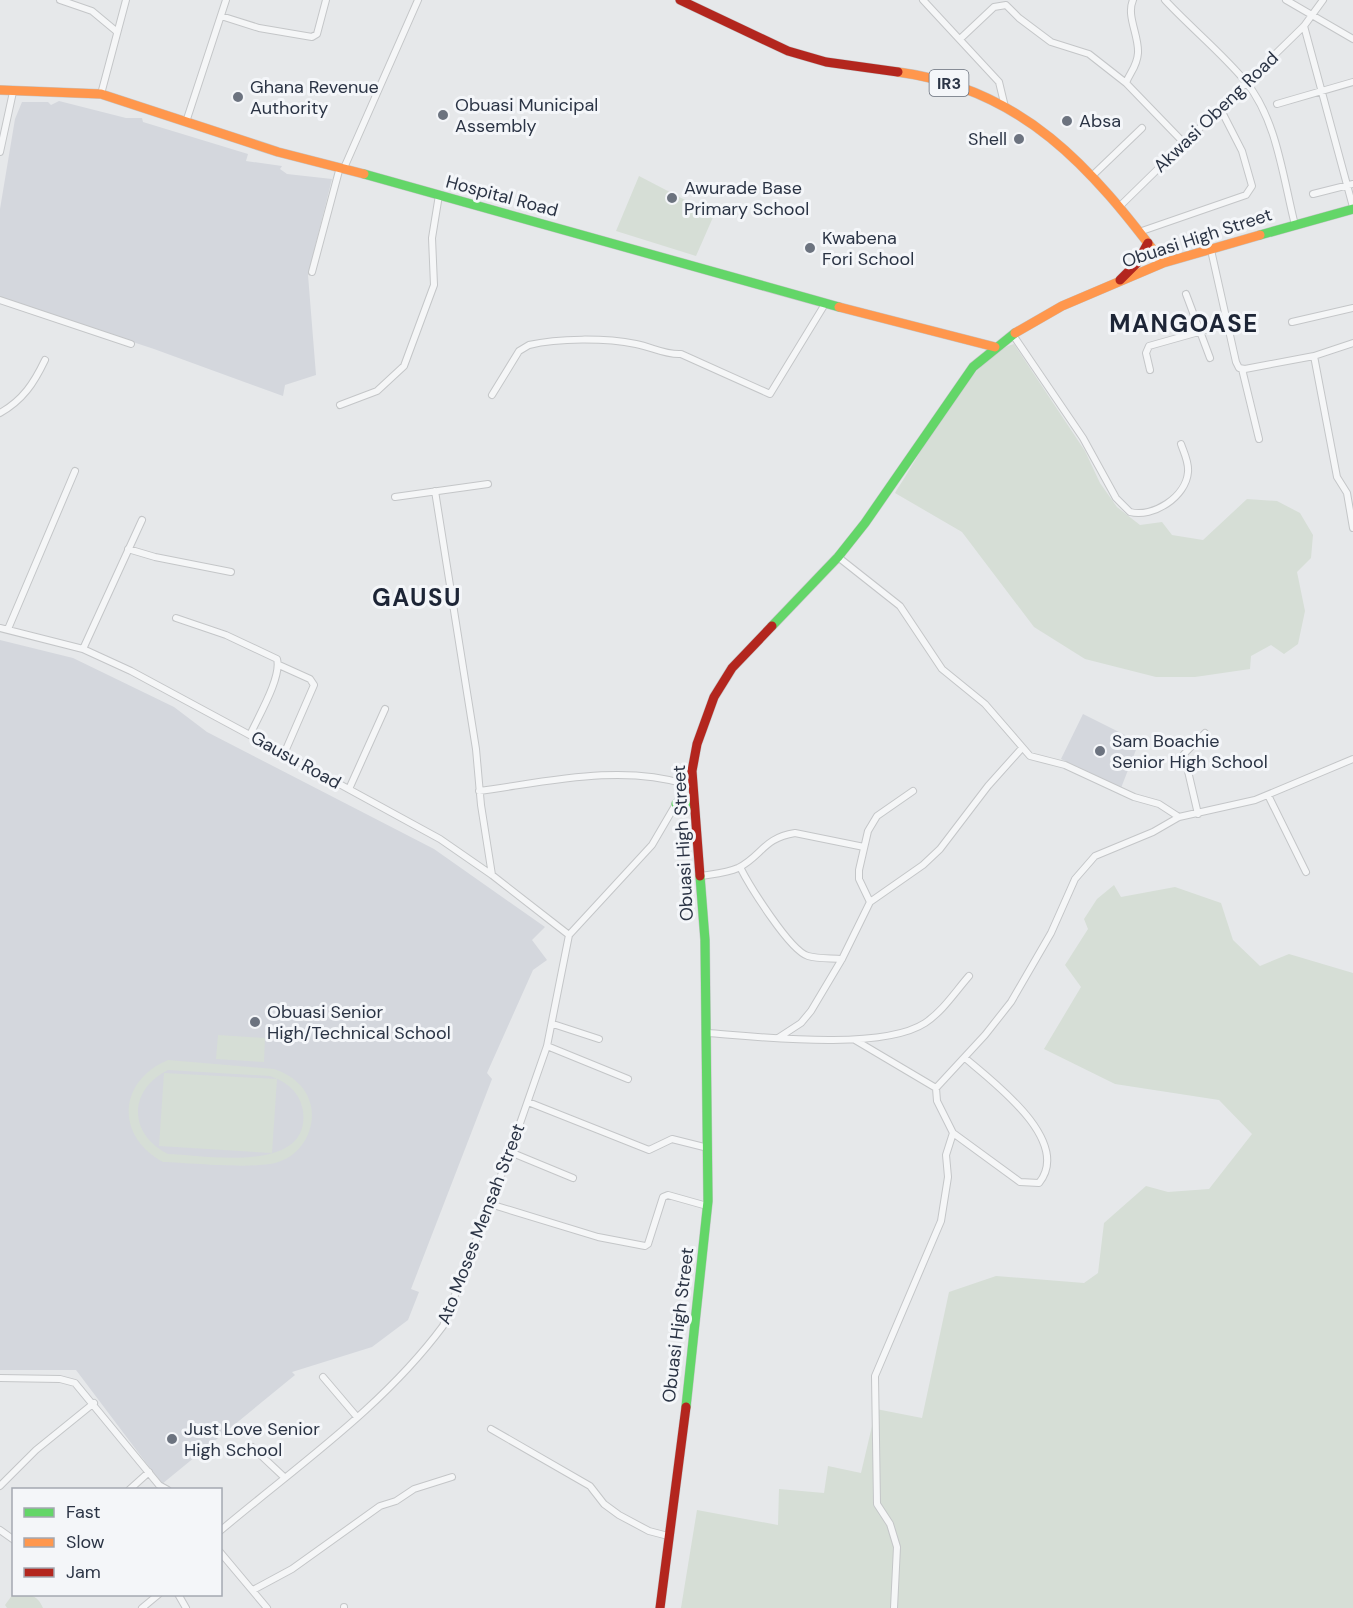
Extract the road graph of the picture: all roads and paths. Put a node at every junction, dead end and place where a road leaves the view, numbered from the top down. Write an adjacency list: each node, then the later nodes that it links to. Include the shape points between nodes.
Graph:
1 (60, 0): 15 (street, via 92,11)
2 (126, 0): 15 (street)
3 (226, 0): 12 (street)
4 (326, 0): 12 (street, via 317,34 312,37)
5 (418, 0): 32 (street)
6 (680, 0): 26 (street, IR3, via 785,51 942,81 978,92)
7 (923, 0): 16 (street)
8 (1133, 0): 20 (street, via 1131,15 1138,50 1136,66)
9 (1165, 0): 18 (street)
10 (1287, 0): 13 (street)
11 (1323, 0): 13 (street, Akwasi Obeng Road)
12 (221, 16): 28 (street)
13 (1312, 16): 14 (street, Akwasi Obeng Road); 17 (street)
14 (1304, 26): 18 (street, Akwasi Obeng Road); 22 (street)
15 (116, 31): 24 (street)
16 (960, 39): 20 (street, via 994,7 1006,5 1051,42 1089,54); 26 (street, via 999,82)
17 (1353, 39)
18 (1246, 82): 27 (street, Akwasi Obeng Road); 39 (street, via 1270,126)
19 (1353, 82): 22 (street)
20 (1126, 83): 30 (street)
21 (0, 90): 23 (street, Hospital Road)
22 (1322, 91): 25 (street); 34 (street)
23 (13, 92): 24 (street, Hospital Road); 31 (street)
24 (101, 94): 28 (street, Hospital Road)
25 (1277, 104)
26 (1005, 108): 33 (street, IR3, via 1062,147)
27 (1220, 108): 30 (street, Akwasi Obeng Road); 40 (street, via 1242,151 1250,191)
28 (186, 122): 32 (street, Hospital Road)
29 (1142, 128): 33 (street)
30 (1184, 143): 37 (street, Akwasi Obeng Road)
31 (0, 152)
32 (342, 168): 36 (street, Hospital Road); 44 (street)
33 (1092, 176): 37 (street, IR3)
34 (1350, 184): 35 (street); 38 (street)
35 (1313, 194)
36 (439, 195): 48 (street, Hospital Road); 63 (street, via 432,238 434,285 404,366 377,391)
37 (1119, 207): 40 (street, IR3)
38 (1353, 208): 39 (street, Obuasi High Street)
39 (1295, 225): 42 (street, Obuasi High Street)
40 (1139, 232): 41 (street, IR3)
41 (1148, 243): 43 (street, IR3); 45 (street, via 1137,263)
42 (1211, 250): 43 (street, Obuasi High Street); 51 (street)
43 (1163, 263): 45 (street, Obuasi High Street)
44 (312, 272)
45 (1120, 280): 53 (street, Obuasi High Street)
46 (1186, 294): 52 (street)
47 (0, 300): 55 (street)
48 (825, 304): 56 (street, Hospital Road); 62 (street, via 770,394 681,354 598,340 529,345 519,351)
49 (1353, 308): 50 (street)
50 (1292, 322)
51 (1227, 324): 52 (street); 60 (street, via 1236,362)
52 (1200, 332): 58 (street); 61 (street, via 1149,346 1146,353)
53 (1013, 335): 56 (street, Obuasi High Street); 66 (street, via 1083,438 1125,509 1136,514 1149,512 1184,487 1188,466)
54 (1353, 343): 57 (street)
55 (131, 344)
56 (995, 347): 74 (street, Obuasi High Street, via 962,379 887,492)
57 (1314, 356): 60 (street); 72 (street, via 1337,477 1347,493)
58 (1210, 358)
59 (45, 360): 64 (street, via 34,383 16,403)
60 (1242, 369): 65 (street)
61 (1150, 370)
62 (492, 395)
63 (340, 405)
64 (0, 413)
65 (1259, 439)
66 (1181, 444)
67 (75, 471): 78 (street)
68 (488, 484): 69 (street)
69 (435, 491): 70 (street); 90 (street, via 476,749)
70 (395, 497)
71 (142, 520): 73 (street)
72 (1353, 528)
73 (128, 549): 75 (street); 79 (street)
74 (838, 556): 84 (street, via 900,606 942,669 985,704); 87 (street, Obuasi High Street, via 769,627 723,682 706,715)
75 (231, 572)
76 (176, 618): 80 (street, via 272,655)
77 (0, 628): 78 (street, Gausu Road)
78 (8, 629): 79 (street, Gausu Road)
79 (83, 649): 83 (street, Gausu Road)
80 (279, 665): 83 (street); 85 (street, via 314,684)
81 (385, 709): 89 (street)
82 (1205, 733): 95 (street, via 1185,754)
83 (250, 735): 85 (street, Gausu Road)
84 (1022, 748): 96 (street, via 1030,756 1065,765 1134,797 1159,804); 102 (street, via 940,849)
85 (284, 754): 89 (street, Gausu Road)
86 (1353, 759): 92 (street)
87 (692, 771): 88 (street); 94 (street, Obuasi High Street)
88 (686, 784): 90 (street, via 637,775); 93 (street)
89 (349, 789): 100 (street, Gausu Road, via 440,839)
90 (479, 791): 100 (street)
91 (913, 791): 97 (street, via 871,824)
92 (1268, 795): 95 (street); 99 (street)
93 (676, 804): 94 (street); 103 (street, via 643,857)
94 (694, 806): 101 (street, Obuasi High Street)
95 (1198, 814): 96 (street)
96 (1179, 817): 112 (street, via 1095,856 1075,879 1025,982)
97 (864, 847): 98 (street, via 795,833 774,838); 102 (street, via 859,870)
98 (740, 867): 101 (street); 104 (street, via 752,890 794,946 807,956)
99 (1306, 872)
100 (492, 874): 103 (street, Gausu Road)
101 (701, 876): 107 (street, Obuasi High Street)
102 (870, 902): 104 (street)
103 (569, 935): 106 (street, Ato Moses Mensah Street)
104 (842, 959): 108 (street, via 801,1023)
105 (969, 976): 110 (street, via 924,1024)
106 (553, 1024): 109 (street); 111 (street, Ato Moses Mensah Street)
107 (708, 1033): 108 (street); 117 (street, Obuasi High Street)
108 (778, 1038): 110 (street)
109 (599, 1039)
110 (855, 1040): 114 (street)
111 (547, 1046): 113 (street); 115 (street, Ato Moses Mensah Street)
112 (965, 1058): 114 (street); 116 (street, via 1035,1125 1046,1156 1045,1176 1039,1183 1020,1182)
113 (628, 1079)
114 (936, 1088): 116 (street, via 937,1101)
115 (528, 1102): 117 (street, via 649,1150 672,1139); 118 (street, Ato Moses Mensah Street)
116 (953, 1133): 144 (street, via 946,1155 948,1177 940,1221 875,1376 877,1504 890,1524 897,1546)
117 (708, 1148): 121 (street, Obuasi High Street)
118 (510, 1152): 119 (street); 120 (street, Ato Moses Mensah Street)
119 (573, 1178)
120 (490, 1204): 121 (street, via 598,1237 645,1246 663,1197); 125 (street, Ato Moses Mensah Street, via 443,1326 426,1350)
121 (707, 1206): 136 (street, Obuasi High Street)
122 (0, 1377): 124 (street, via 75,1383)
123 (322, 1377): 125 (street)
124 (93, 1403): 128 (street); 131 (street, via 36,1449)
125 (357, 1417): 129 (street, Ato Moses Mensah Street)
126 (491, 1429): 136 (street, via 590,1486 604,1504 620,1515 649,1531)
127 (252, 1447): 129 (street)
128 (149, 1472): 132 (street); 133 (street)
129 (284, 1477): 134 (street, Ato Moses Mensah Street)
130 (452, 1477): 139 (street, via 414,1489 380,1506 292,1569)
131 (0, 1486)
132 (131, 1488)
133 (164, 1488)
134 (222, 1529)
135 (2, 1532): 137 (street)
136 (668, 1536): 143 (street, Obuasi High Street)
137 (0, 1541)
138 (222, 1554): 139 (street)
139 (253, 1590): 142 (street)
140 (157, 1596): 141 (street)
141 (142, 1608)
142 (267, 1608)
143 (660, 1608)
144 (894, 1608)

